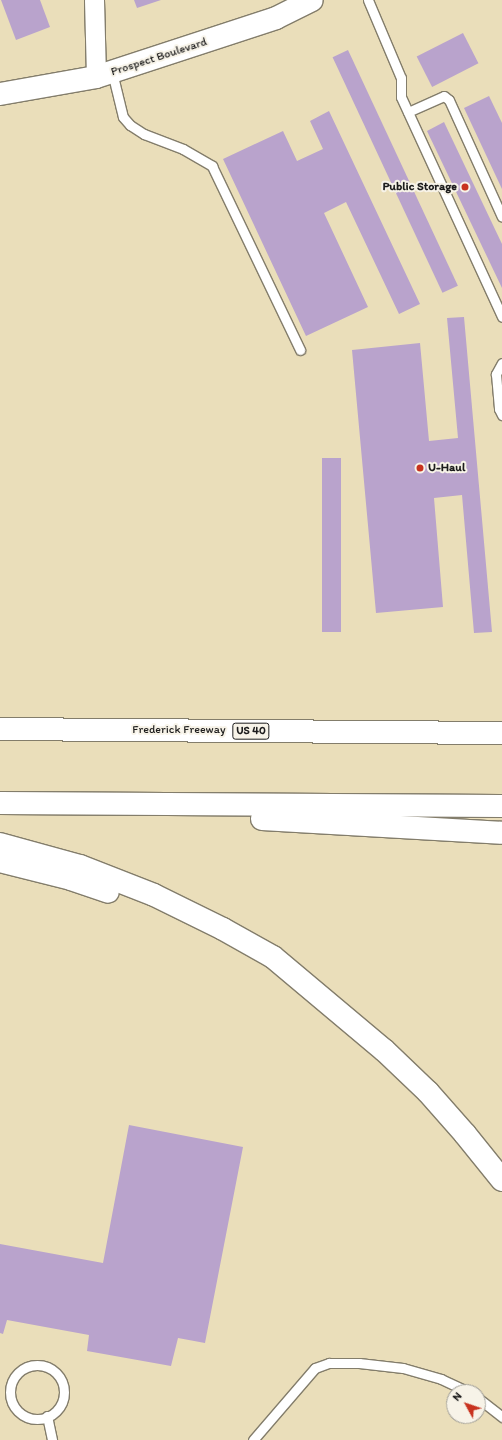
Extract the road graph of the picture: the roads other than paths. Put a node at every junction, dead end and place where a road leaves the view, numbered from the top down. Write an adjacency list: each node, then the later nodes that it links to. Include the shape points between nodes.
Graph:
1 (94, 0): 4 (street)
2 (312, 0): 4 (main road, Prospect Boulevard, via 276,18)
3 (368, 0): 6 (lane, via 400,78 401,96)
4 (104, 74): 5 (main road, Prospect Boulevard); 9 (lane, via 123,117 130,125 144,134 183,149 212,166)
5 (0, 94)
6 (408, 112): 7 (lane, via 444,96 448,100); 8 (lane)
7 (502, 217)
8 (502, 317)
9 (300, 350)
10 (502, 363): 11 (lane, via 496,374 499,409)
11 (502, 415)
12 (0, 729): 13 (main road, Frederick Freeway / US 40)
13 (502, 733)
14 (4, 803): 15 (main road); 16 (main road)
15 (502, 806)
16 (502, 833)
17 (0, 844): 19 (main road, via 80,866 154,895 223,929 273,958)
18 (0, 861): 19 (main road, via 71,879 146,906 265,965)
19 (296, 975): 20 (main road, via 384,1050 428,1092)
20 (502, 1180)
21 (452, 1384): 26 (lane, via 403,1368 359,1363 329,1363 315,1368)
22 (486, 1405): 24 (lane)
23 (47, 1416): 23 (lane, via 62,1402 63,1386 53,1370 45,1366 27,1367 13,1379 11,1397 17,1409 29,1417); 25 (lane)
24 (502, 1418)
25 (52, 1440)
26 (253, 1440)

